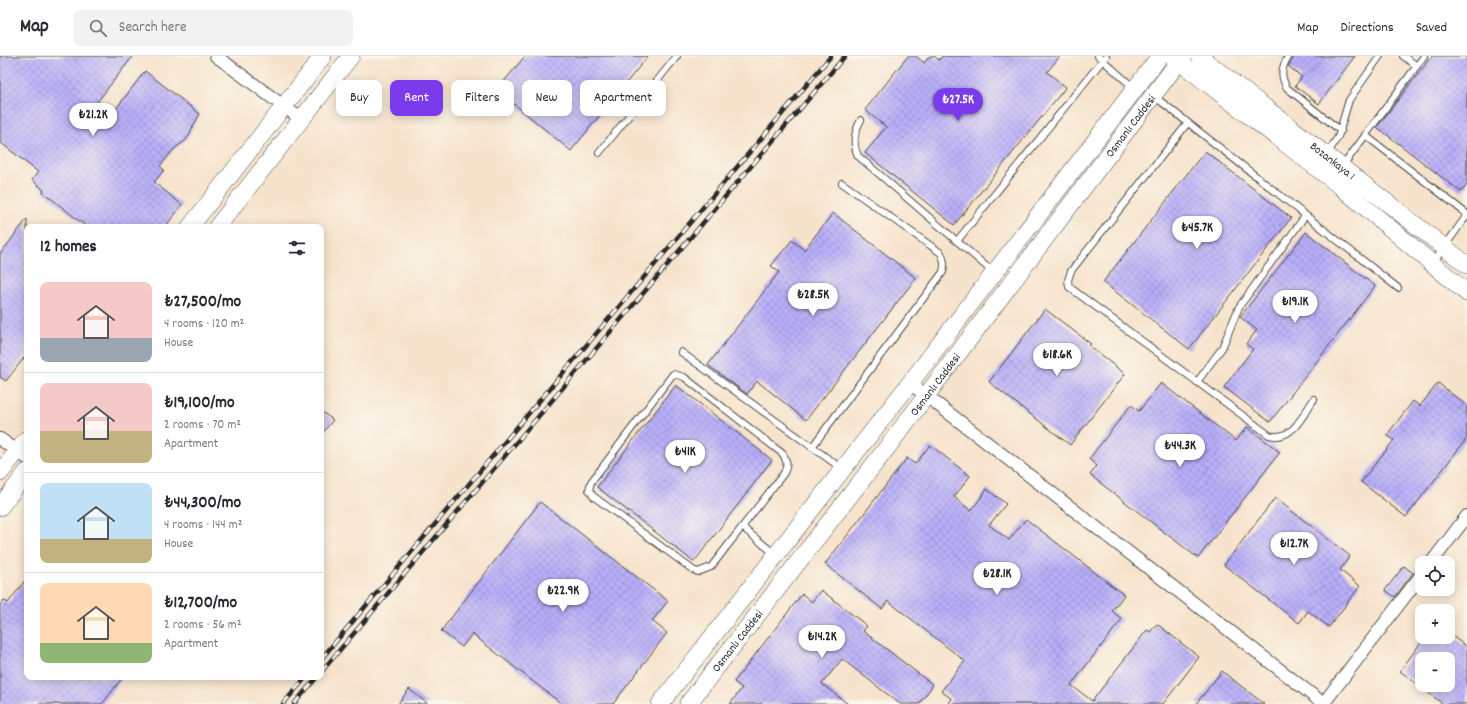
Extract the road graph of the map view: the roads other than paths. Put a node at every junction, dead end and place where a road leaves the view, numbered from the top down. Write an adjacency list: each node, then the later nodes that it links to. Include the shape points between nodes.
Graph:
1 (216, 56): 17 (street)
2 (323, 56): 17 (street)
3 (351, 56): 18 (street)
4 (677, 56): 23 (lane)
5 (1160, 56): 15 (street)
6 (1289, 56): 21 (lane, via 1282,68 1282,79 1287,88)
7 (1380, 56): 21 (lane, via 1351,95)
8 (1403, 56): 13 (lane)
9 (1424, 56): 13 (lane)
10 (1102, 58): 15 (lane); 31 (lane)
11 (1178, 58): 14 (street); 16 (street, Osmanlı Caddesi)
12 (1207, 58): 14 (street); 24 (street, Bozankaya 1)
13 (1417, 66): 22 (lane)
14 (1198, 77): 33 (street, via 1340,186)
15 (1134, 88): 35 (street)
16 (1153, 95): 20 (lane); 41 (street, Osmanlı Caddesi)
17 (284, 106): 18 (street); 29 (street)
18 (301, 119): 30 (street)
19 (861, 120): 31 (lane, via 854,138 854,149 858,156)
20 (1187, 124): 28 (lane); 39 (lane, via 1072,271 1068,280 1069,287)
21 (1341, 131): 24 (lane)
22 (1365, 135): 25 (lane); 27 (lane)
23 (600, 153)
24 (1327, 155): 25 (street, Bozankaya 1)
25 (1342, 167): 32 (street, Bozankaya 1)
26 (842, 183): 44 (lane, via 941,253 945,262 943,272)
27 (1467, 214): 32 (lane)
28 (1306, 216): 36 (lane); 39 (lane, via 1239,307 1222,348)
29 (192, 224)
30 (219, 224)
31 (956, 241): 35 (lane)
32 (1444, 247): 33 (lane); 34 (street, Bozankaya 1)
33 (1432, 264): 37 (street)
34 (1467, 265)
35 (994, 273): 40 (street)
36 (1398, 288)
37 (1467, 293)
38 (681, 352): 44 (lane)
39 (1197, 382): 42 (lane, via 1269,435 1277,437 1289,432)
40 (910, 383): 41 (street); 46 (street)
41 (926, 396): 56 (street, Osmanlı Caddesi); 59 (street)
42 (1314, 399)
43 (0, 439): 45 (street)
44 (812, 447): 46 (lane)
45 (24, 449): 47 (street)
46 (842, 469): 52 (street)
47 (0, 473)
48 (24, 476): 49 (street)
49 (0, 507)
50 (1467, 516): 53 (street)
51 (742, 527): 51 (lane, via 711,567 698,572 592,496 589,490 591,482 673,374 684,377 783,454 787,467 784,473); 52 (lane)
52 (776, 555): 54 (street)
53 (1436, 556)
54 (764, 570): 56 (street); 57 (street)
55 (1415, 583): 59 (street)
56 (781, 584): 58 (street, Osmanlı Caddesi)
57 (660, 704)
58 (688, 704)
59 (1323, 704)

